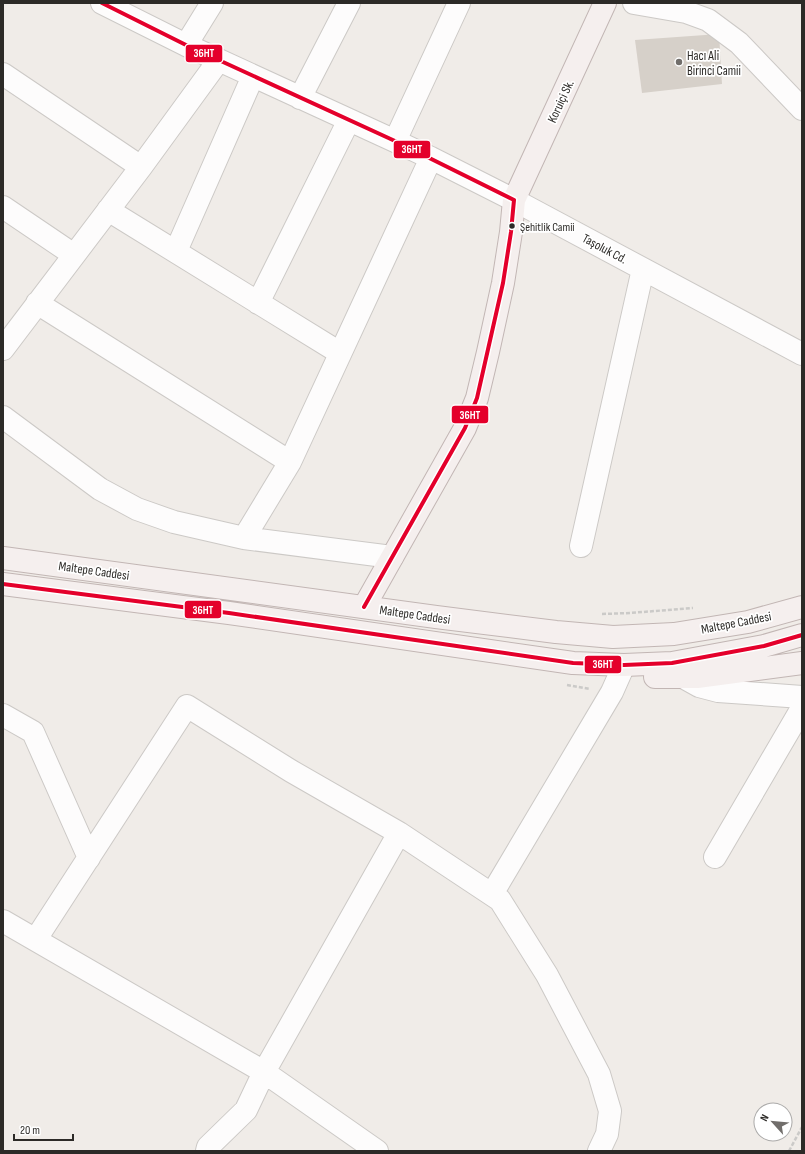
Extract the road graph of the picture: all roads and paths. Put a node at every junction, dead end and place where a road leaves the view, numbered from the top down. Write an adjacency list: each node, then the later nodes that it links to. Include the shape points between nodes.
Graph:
1 (102, 3): 7 (street, Taşoluk Cd.)
2 (212, 3): 7 (street)
3 (349, 3): 11 (street)
4 (459, 3): 14 (street)
5 (605, 3): 17 (main road, Koruiçi Sk.)
6 (634, 3): 12 (street, via 686,12 708,20 739,43)
7 (186, 45): 8 (street, Taşoluk Cd.)
8 (219, 60): 10 (street, Taşoluk Cd.); 16 (street)
9 (3, 74): 16 (street)
10 (252, 76): 11 (street, Taşoluk Cd.); 20 (street)
11 (300, 98): 13 (street, Taşoluk Cd.)
12 (802, 108)
13 (349, 120): 14 (street, Taşoluk Cd.); 24 (street)
14 (396, 141): 15 (street, Taşoluk Cd.)
15 (431, 158): 17 (street, Taşoluk Cd.); 26 (street)
16 (141, 167): 19 (street)
17 (514, 200): 22 (street, Taşoluk Cd.); 32 (main road, Koruiçi Sk., via 503,283 477,398 464,428)
18 (3, 207): 21 (street)
19 (108, 210): 20 (street); 21 (street)
20 (176, 251): 24 (street)
21 (74, 254): 23 (street)
22 (643, 269): 27 (street, Taşoluk Cd.); 31 (street)
23 (37, 303): 25 (street); 29 (street)
24 (258, 303): 26 (street)
25 (5, 343)
26 (340, 353): 29 (street)
27 (802, 354)
28 (3, 417): 30 (street, via 100,489 137,509 174,522)
29 (290, 462): 30 (street)
30 (244, 538): 32 (street)
31 (581, 546)
32 (392, 557): 35 (main road, Koruiçi Sk.)
33 (3, 558): 35 (main road, Maltepe Caddesi)
34 (3, 584): 41 (main road, Maltepe Caddesi, via 221,612 573,664)
35 (364, 607): 36 (main road, Maltepe Caddesi, via 613,637 674,634 741,624)
36 (802, 607)
37 (694, 608): 38 (path)
38 (596, 614)
39 (802, 635): 41 (main road, Maltepe Caddesi, via 764,646 672,663)
40 (802, 663): 42 (main road, via 697,677)
41 (624, 665): 42 (main road, via 654,677); 49 (street, via 612,692)
42 (681, 676): 43 (street, via 699,686 718,691)
43 (802, 697)
44 (802, 708): 47 (street)
45 (3, 715): 48 (street, via 34,732)
46 (399, 833): 48 (street, via 291,771 187,706); 49 (street); 52 (street)
47 (715, 857)
48 (89, 858): 51 (street)
49 (492, 894): 56 (street, via 500,900 547,974 599,1074 610,1111 607,1134)
50 (3, 921): 51 (street)
51 (36, 939): 52 (street)
52 (264, 1072): 54 (street, via 246,1110 208,1147); 55 (street)
53 (802, 1126): 57 (path)
54 (207, 1151)
55 (377, 1151)
56 (599, 1151)
57 (789, 1151)

